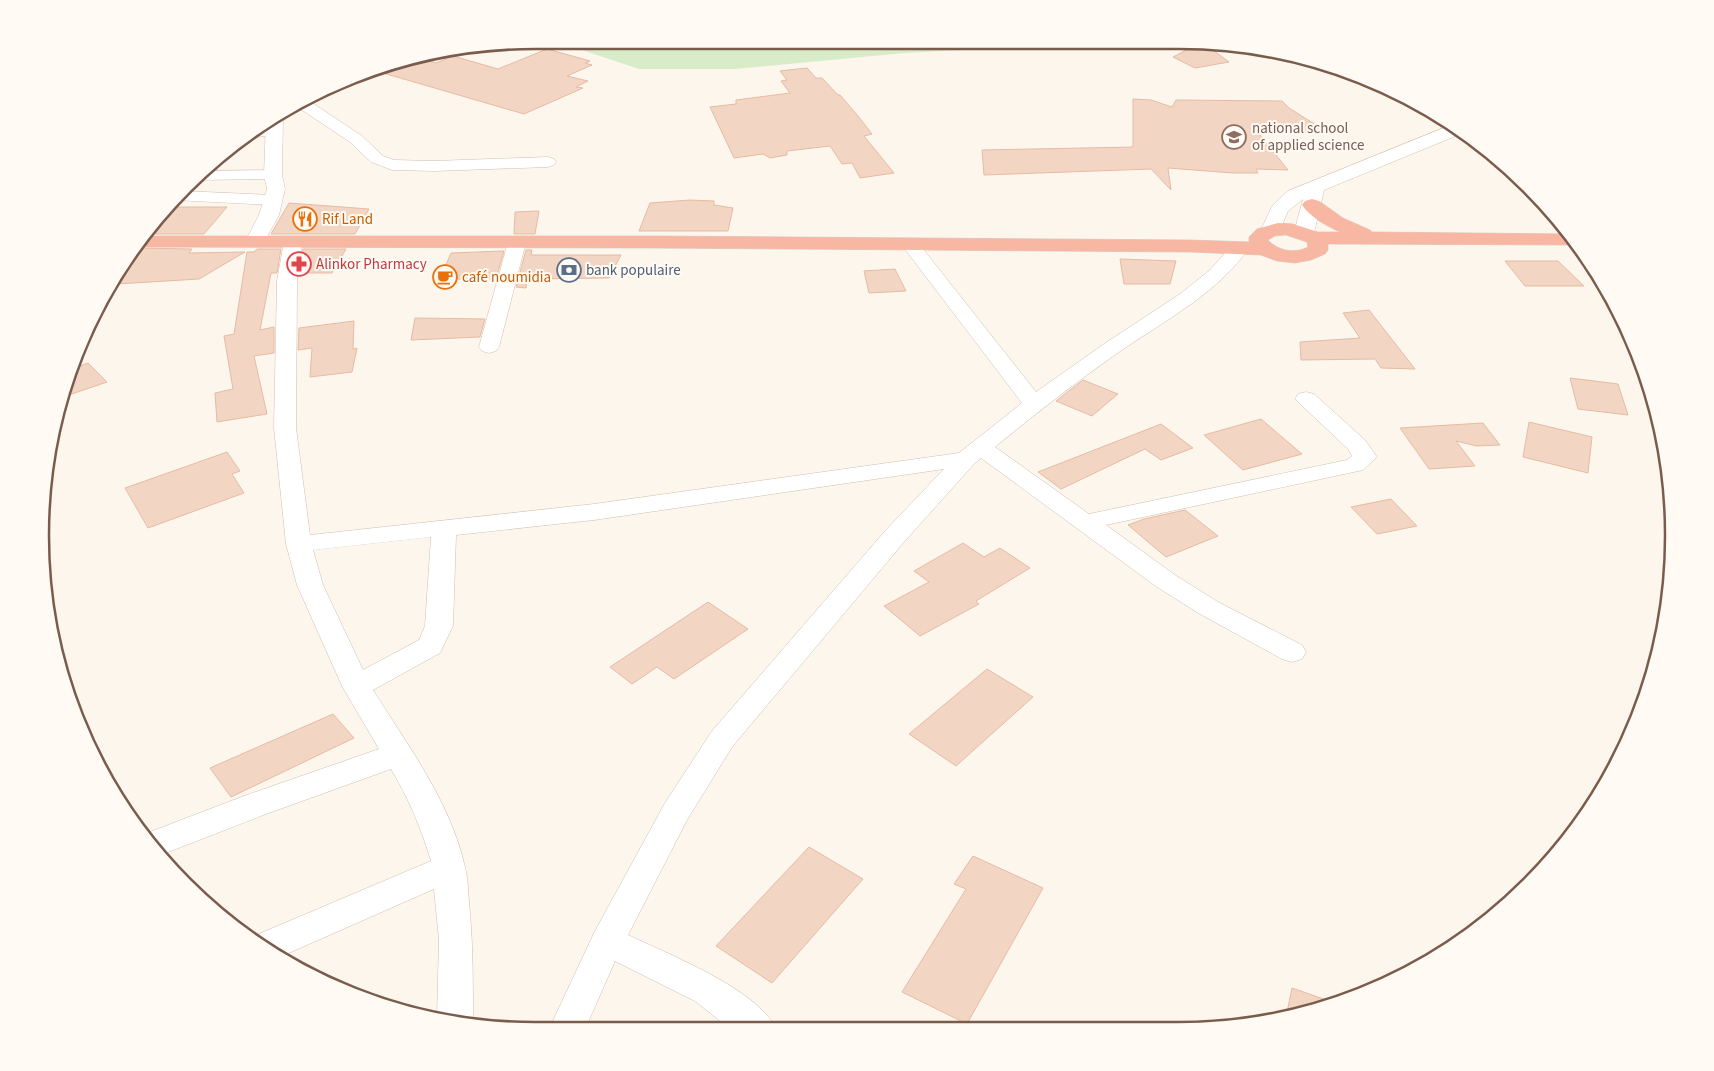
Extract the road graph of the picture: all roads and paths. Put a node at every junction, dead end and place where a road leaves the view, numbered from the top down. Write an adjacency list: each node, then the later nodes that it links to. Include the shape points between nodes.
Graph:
1 (307, 106): 4 (street, via 356,139 377,159 392,164 434,166)
2 (275, 124): 5 (street)
3 (1451, 132): 8 (street)
4 (548, 162)
5 (273, 175): 6 (street); 9 (street, via 276,190)
6 (208, 176)
7 (186, 196): 9 (street)
8 (1314, 196): 10 (highway, via 1322,214 1337,224); 12 (street); 14 (street, via 1295,195 1284,202)
9 (273, 200): 11 (street)
10 (1379, 239): 12 (highway); 13 (highway)
11 (256, 240): 15 (highway); 16 (highway)
12 (1312, 240): 14 (highway, via 1287,230); 19 (highway)
13 (1566, 240)
14 (1259, 241): 18 (highway, via 1190,246); 22 (street, via 1187,298)
15 (147, 242)
16 (293, 242): 17 (highway); 26 (street, via 287,281 285,428)
17 (517, 242): 18 (highway); 20 (street)
18 (910, 244): 22 (street)
19 (1573, 251)
20 (489, 346)
21 (1306, 400): 24 (street, via 1357,445 1365,457 1355,465)
22 (1034, 404): 23 (street)
23 (973, 453): 24 (street); 25 (street, via 594,512); 32 (street, via 896,536 722,739 676,812)
24 (1086, 522): 27 (street, via 1173,586)
25 (444, 530): 26 (street); 28 (street, via 440,626 430,646)
26 (299, 544): 28 (street, via 310,585)
27 (1292, 652)
28 (356, 686): 29 (street)
29 (399, 754): 30 (street); 31 (street, via 422,794)
30 (158, 843)
31 (450, 868): 33 (street); 34 (street, via 456,940)
32 (607, 941): 35 (street); 36 (street, via 708,990)
33 (272, 944)
34 (455, 1015)
35 (570, 1022)
36 (749, 1022)

